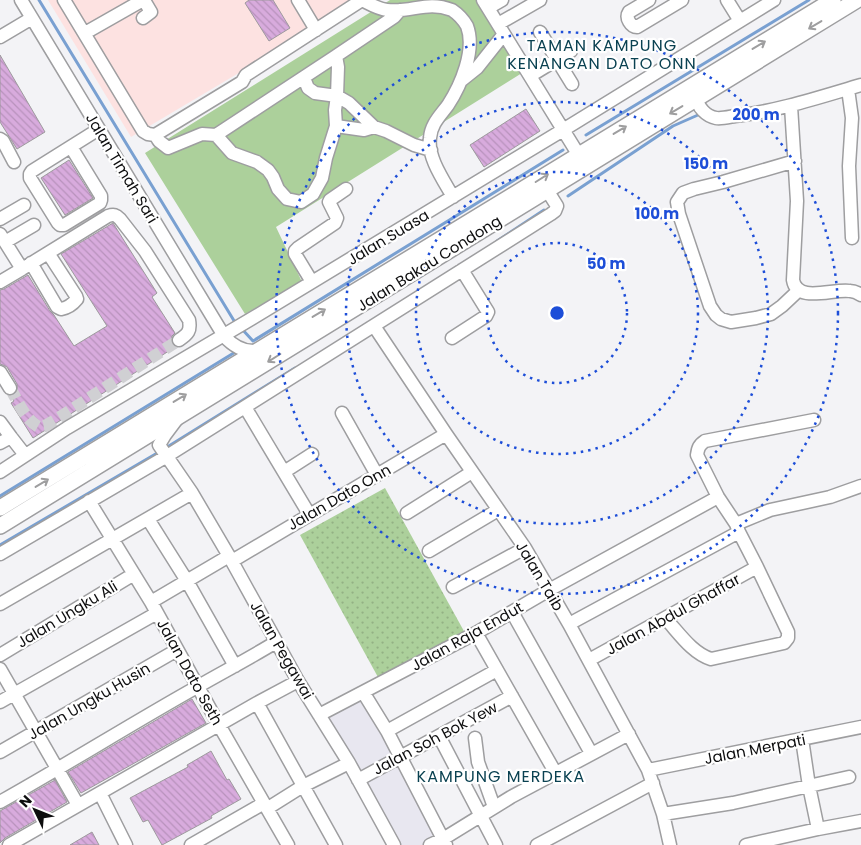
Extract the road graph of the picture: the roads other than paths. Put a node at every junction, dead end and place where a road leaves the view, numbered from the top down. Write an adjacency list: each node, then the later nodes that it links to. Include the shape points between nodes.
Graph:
1 (21, 0): 15 (street, Jalan Timah Sari)
2 (64, 0): 21 (street)
3 (298, 0): 19 (street)
4 (362, 0): 14 (street, via 385,10); 19 (street)
5 (502, 0): 13 (street)
6 (540, 0): 18 (street)
7 (648, 0): 8 (street, via 627,15 635,28)
8 (682, 0)
9 (727, 0): 17 (street)
10 (774, 0): 17 (street, Jalan Suasa)
11 (834, 0): 44 (main road, Jalan Bakau Condong, one-way to 11)
12 (857, 0): 33 (main road, Jalan Bakau Condong, one-way to 33)
13 (486, 4): 18 (street)
14 (400, 10): 24 (street); 28 (street, via 434,1 460,16 470,37)
15 (32, 18): 22 (street); 37 (street, Jalan Timah Sari)
16 (144, 18): 21 (street, via 151,12 142,0)
17 (740, 21): 38 (street, Jalan Suasa)
18 (501, 29): 26 (street); 28 (street, via 477,68)
19 (316, 30): 39 (street, via 246,75 238,76 151,128)
20 (540, 32): 25 (street)
21 (85, 34): 39 (street, via 143,131)
22 (0, 37)
23 (571, 51): 25 (street)
24 (336, 56): 27 (street); 32 (street)
25 (557, 60): 26 (street); 29 (street)
26 (530, 76): 38 (street)
27 (304, 78): 32 (street, via 308,88 315,92); 40 (street)
28 (462, 80): 43 (street, via 432,126)
29 (572, 84)
30 (861, 85): 31 (street)
31 (848, 89): 34 (street); 55 (street, via 852,118 849,166)
32 (337, 96): 35 (street); 36 (street)
33 (697, 100): 34 (street, via 702,110 716,118); 44 (main road, Jalan Bakau Condong, one-way to 44)
34 (791, 106): 45 (street)
35 (336, 126): 36 (street, via 364,130); 40 (street, via 322,178 313,194 301,202 287,199 278,190 268,170 257,162 232,153)
36 (374, 127): 43 (street)
37 (99, 129): 42 (street); 54 (street, Jalan Timah Sari)
38 (563, 130): 44 (street); 49 (street, Jalan Suasa)
39 (151, 135): 40 (street, via 168,148 202,134)
40 (216, 135)
41 (0, 139): 46 (street)
42 (71, 147): 42 (street, via 30,174 60,225 101,200)
43 (431, 150): 49 (street)
44 (582, 161): 48 (main road, Jalan Bakau Condong); 68 (main road, Jalan Bakau Condong, one-way to 44)
45 (795, 161): 62 (street, via 797,201 793,280 794,286); 62 (street, via 694,188 683,193 677,202 710,306 721,319 731,322 771,314)
46 (14, 162)
47 (346, 189): 61 (street, via 329,202 337,218 335,223 295,251)
48 (547, 190): 59 (street, via 557,206 555,211); 73 (main road, Jalan Bakau Condong, one-way to 73)
49 (453, 197): 61 (street, Jalan Suasa)
50 (24, 205): 51 (street)
51 (0, 219)
52 (34, 225): 53 (street)
53 (3, 238): 58 (street)
54 (165, 238): 56 (street); 65 (street, Jalan Timah Sari)
55 (852, 238)
56 (145, 251): 57 (street, via 120,219 112,215); 67 (street, via 189,320 188,333)
57 (48, 252): 58 (street); 58 (street, via 77,299 65,308 57,307)
58 (27, 266): 60 (street)
59 (462, 270): 64 (street); 66 (street, via 488,312)
60 (0, 282)
61 (312, 282): 65 (street, Jalan Suasa)
62 (803, 292): 63 (street, via 849,290)
63 (861, 295)
64 (374, 326): 71 (street); 76 (street, Jalan Taib)
65 (229, 336): 68 (street); 81 (street, Jalan Suasa, via 64,424)
66 (452, 338)
67 (179, 340)
68 (251, 352): 90 (main road, Jalan Bakau Condong, one-way to 68)
69 (0, 372): 70 (street)
70 (10, 388)
71 (245, 407): 79 (street); 83 (street)
72 (342, 413): 85 (street)
73 (180, 415): 78 (main road, Jalan Bakau Condong); 79 (street, via 172,425)
74 (814, 420): 88 (street, via 700,445 697,455)
75 (0, 422): 77 (street)
76 (446, 434): 84 (street, Jalan Taib); 85 (street, Jalan Dato Onn)
77 (5, 440): 81 (street)
78 (131, 445): 79 (street, via 150,444); 95 (main road, Jalan Bakau Condong)
79 (163, 451): 87 (street, Jalan Pegawai); 89 (street)
80 (312, 454): 83 (street)
81 (25, 455): 82 (street, Jalan Suasa)
82 (0, 472)
83 (284, 472): 93 (street)
84 (472, 472): 91 (street, Jalan Taib); 92 (street)
85 (377, 475): 93 (street, Jalan Dato Onn)
86 (861, 486): 96 (street, via 830,497 770,510)
87 (192, 494): 94 (street); 101 (street, Jalan Pegawai)
88 (718, 497): 96 (street); 106 (street, Jalan Raja Endut)
89 (89, 501): 97 (street, Jalan Dato Seth); 100 (street)
90 (0, 508)
91 (498, 510): 98 (street, Jalan Taib); 99 (street)
92 (407, 513)
93 (309, 514): 101 (street, Jalan Dato Onn)
94 (148, 518): 97 (street); 104 (street)
95 (0, 526)
96 (737, 528): 102 (street); 111 (street)
97 (113, 539): 103 (street, Jalan Dato Seth); 107 (street)
98 (525, 548): 105 (street); 106 (street, Jalan Taib)
99 (429, 551)
100 (0, 554)
101 (230, 558): 104 (street, Jalan Dato Onn); 113 (street, Jalan Pegawai)
102 (757, 567): 110 (street, Jalan Abdul Ghaffar); 110 (street, via 788,632 784,643 711,659 695,650)
103 (134, 574): 108 (street, Jalan Dato Seth); 115 (street, Jalan Ungku Ali)
104 (187, 581): 108 (street, Jalan Dato Onn); 117 (street)
105 (453, 587)
106 (549, 590): 109 (street, Jalan Raja Endut); 111 (street, Jalan Taib)
107 (0, 604)
108 (154, 608): 114 (street, Jalan Dato Seth); 123 (street, Jalan Dato Onn)
109 (512, 612): 112 (street, Jalan Raja Endut); 137 (street)
110 (665, 618): 116 (street, Jalan Abdul Ghaffar)
111 (569, 624): 116 (street, Jalan Taib)
112 (476, 633): 119 (street); 122 (street, Jalan Raja Endut)
113 (276, 642): 117 (street); 120 (street, Jalan Pegawai)
114 (177, 650): 121 (street, Jalan Dato Seth); 131 (street, Jalan Ungku Husin)
115 (0, 655)
116 (589, 660): 132 (street, Jalan Taib)
117 (235, 666): 121 (street)
118 (0, 669): 123 (street)
119 (497, 670): 124 (street); 130 (street)
120 (298, 681): 126 (street); 127 (street, Jalan Pegawai)
121 (198, 686): 128 (street, Jalan Dato Seth); 140 (street)
122 (363, 692): 127 (street, Jalan Raja Endut); 130 (street)
123 (14, 694): 125 (street, Jalan Dato Onn); 131 (street)
124 (512, 696): 133 (street, Jalan Soh Bok Yew); 142 (street)
125 (0, 702)
126 (257, 703): 128 (street); 146 (street)
127 (319, 714): 139 (street, Jalan Pegawai)
128 (219, 725): 148 (street); 151 (street, Jalan Dato Seth)
129 (861, 728): 135 (street, Jalan Merpati)
130 (387, 731): 138 (street)
131 (36, 732): 136 (street, Jalan Ungku Husin); 140 (street)
132 (629, 734): 137 (street); 141 (street, Jalan Taib)
133 (439, 736): 138 (street, Jalan Soh Bok Yew); 154 (street)
134 (475, 738): 152 (street, via 478,762)
135 (802, 739): 141 (street, Jalan Merpati); 147 (street)
136 (0, 752)
137 (592, 753): 142 (street)
138 (400, 756): 144 (street, Jalan Soh Bok Yew); 157 (street)
139 (349, 763): 144 (street, Jalan Pegawai); 146 (street)
140 (58, 770): 149 (street); 150 (street)
141 (648, 770): 145 (street, Jalan Taib)
142 (555, 772): 152 (street)
143 (849, 778): 147 (street)
144 (358, 780): 163 (street, Jalan Pegawai)
145 (653, 783): 153 (street, Jalan Taib); 166 (street)
146 (303, 786): 151 (street); 162 (street)
147 (809, 786): 153 (street); 156 (street)
148 (100, 793): 150 (street); 159 (street)
149 (0, 802)
150 (78, 805): 158 (street)
151 (266, 805): 160 (street); 161 (street, Jalan Dato Seth)
152 (494, 807): 154 (street)
153 (663, 814): 167 (street, Jalan Taib)
154 (481, 815): 157 (street); 165 (street)
155 (861, 821): 156 (street)
156 (818, 829): 168 (street)
157 (444, 842): 164 (street)
158 (9, 845)
159 (126, 845)
160 (191, 845)
161 (288, 845)
162 (336, 845)
163 (394, 845)
164 (430, 845)
165 (496, 845)
166 (537, 845)
167 (670, 845)
168 (746, 845)

